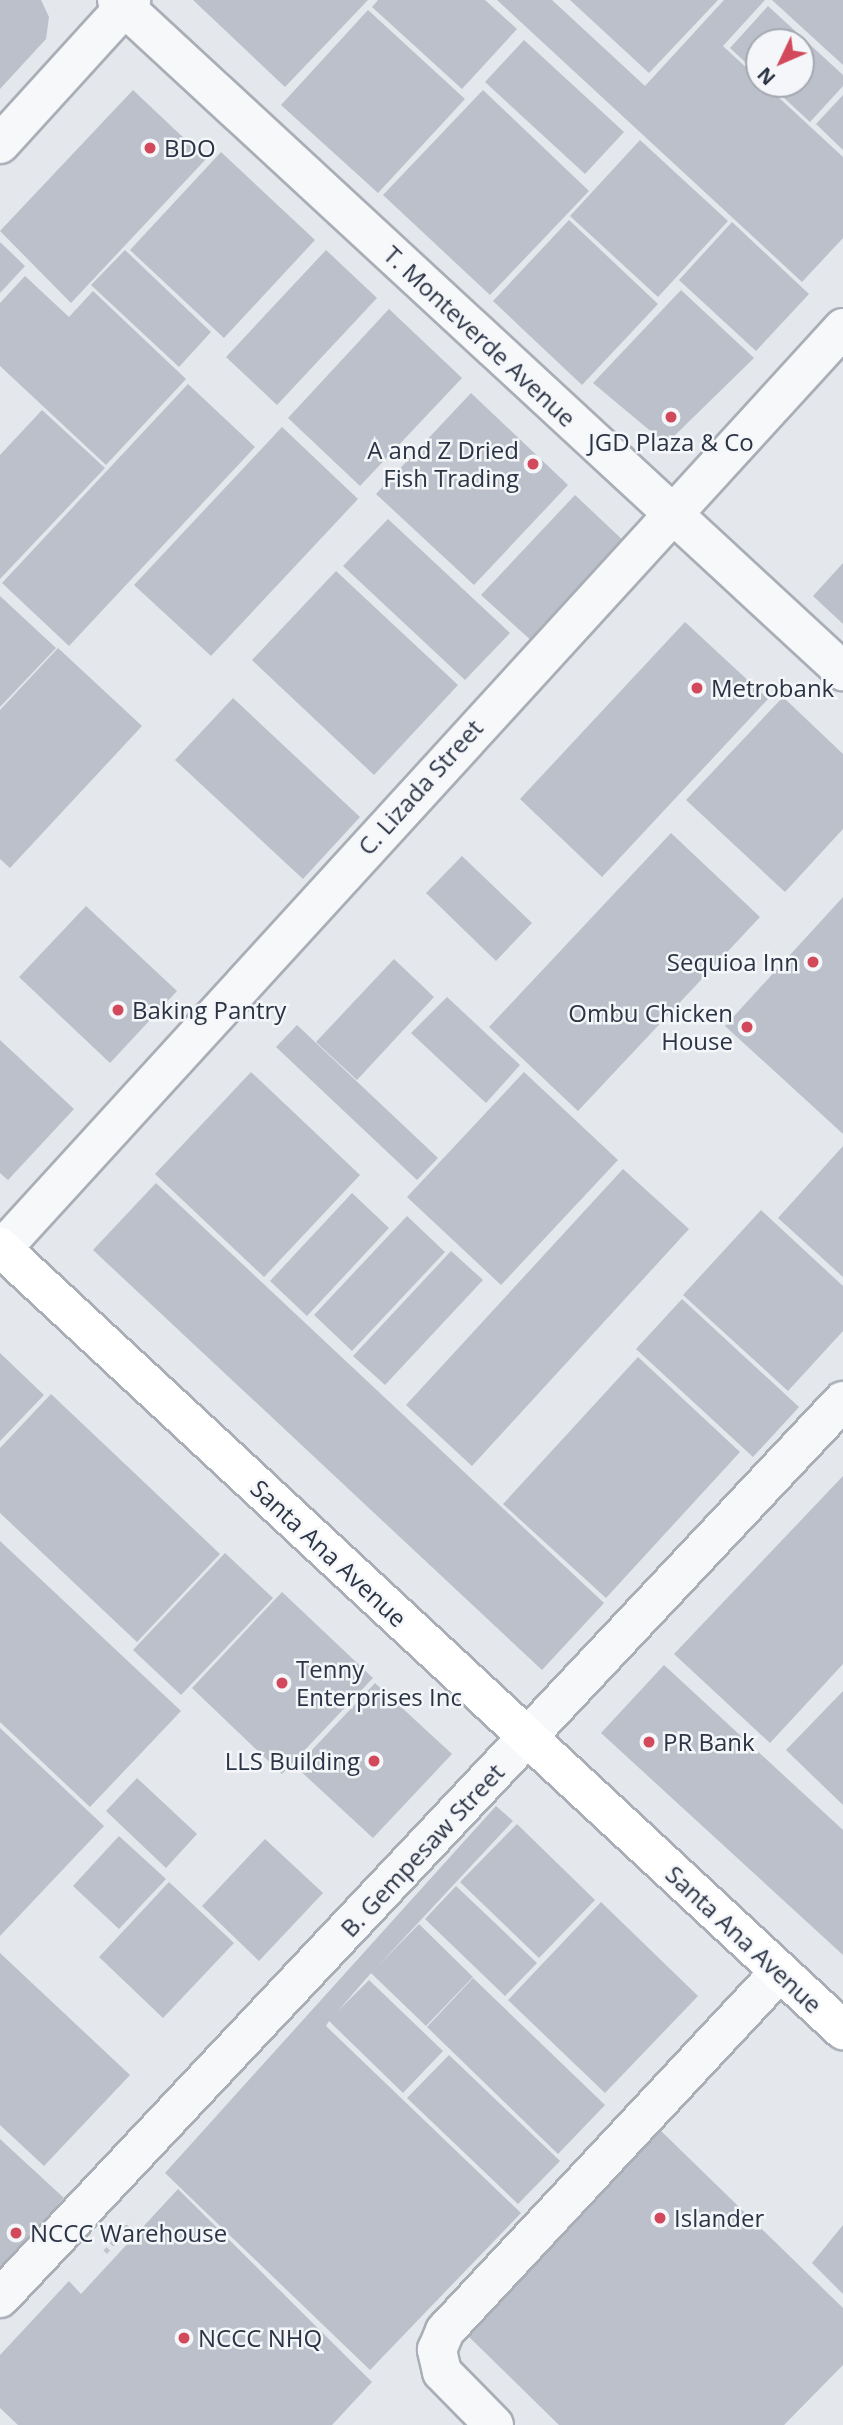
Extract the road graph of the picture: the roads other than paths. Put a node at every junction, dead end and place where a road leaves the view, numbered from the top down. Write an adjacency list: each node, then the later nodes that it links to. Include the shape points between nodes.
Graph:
1 (124, 2): 2 (street); 4 (street, T. Monteverde Avenue)
2 (0, 144)
3 (843, 327): 4 (street, C. Lizada Street)
4 (670, 511): 5 (street, T. Monteverde Avenue); 6 (street, C. Lizada Street)
5 (843, 671)
6 (1, 1249): 8 (main road, Santa Ana Avenue)
7 (843, 1401): 8 (street, B. Gempesaw Street)
8 (527, 1738): 9 (main road, Santa Ana Avenue); 11 (street, B. Gempesaw Street)
9 (780, 1972): 10 (main road, Santa Ana Avenue); 12 (street, via 445,2331 437,2350 442,2372)
10 (843, 2030)
11 (0, 2298)
12 (494, 2425)

